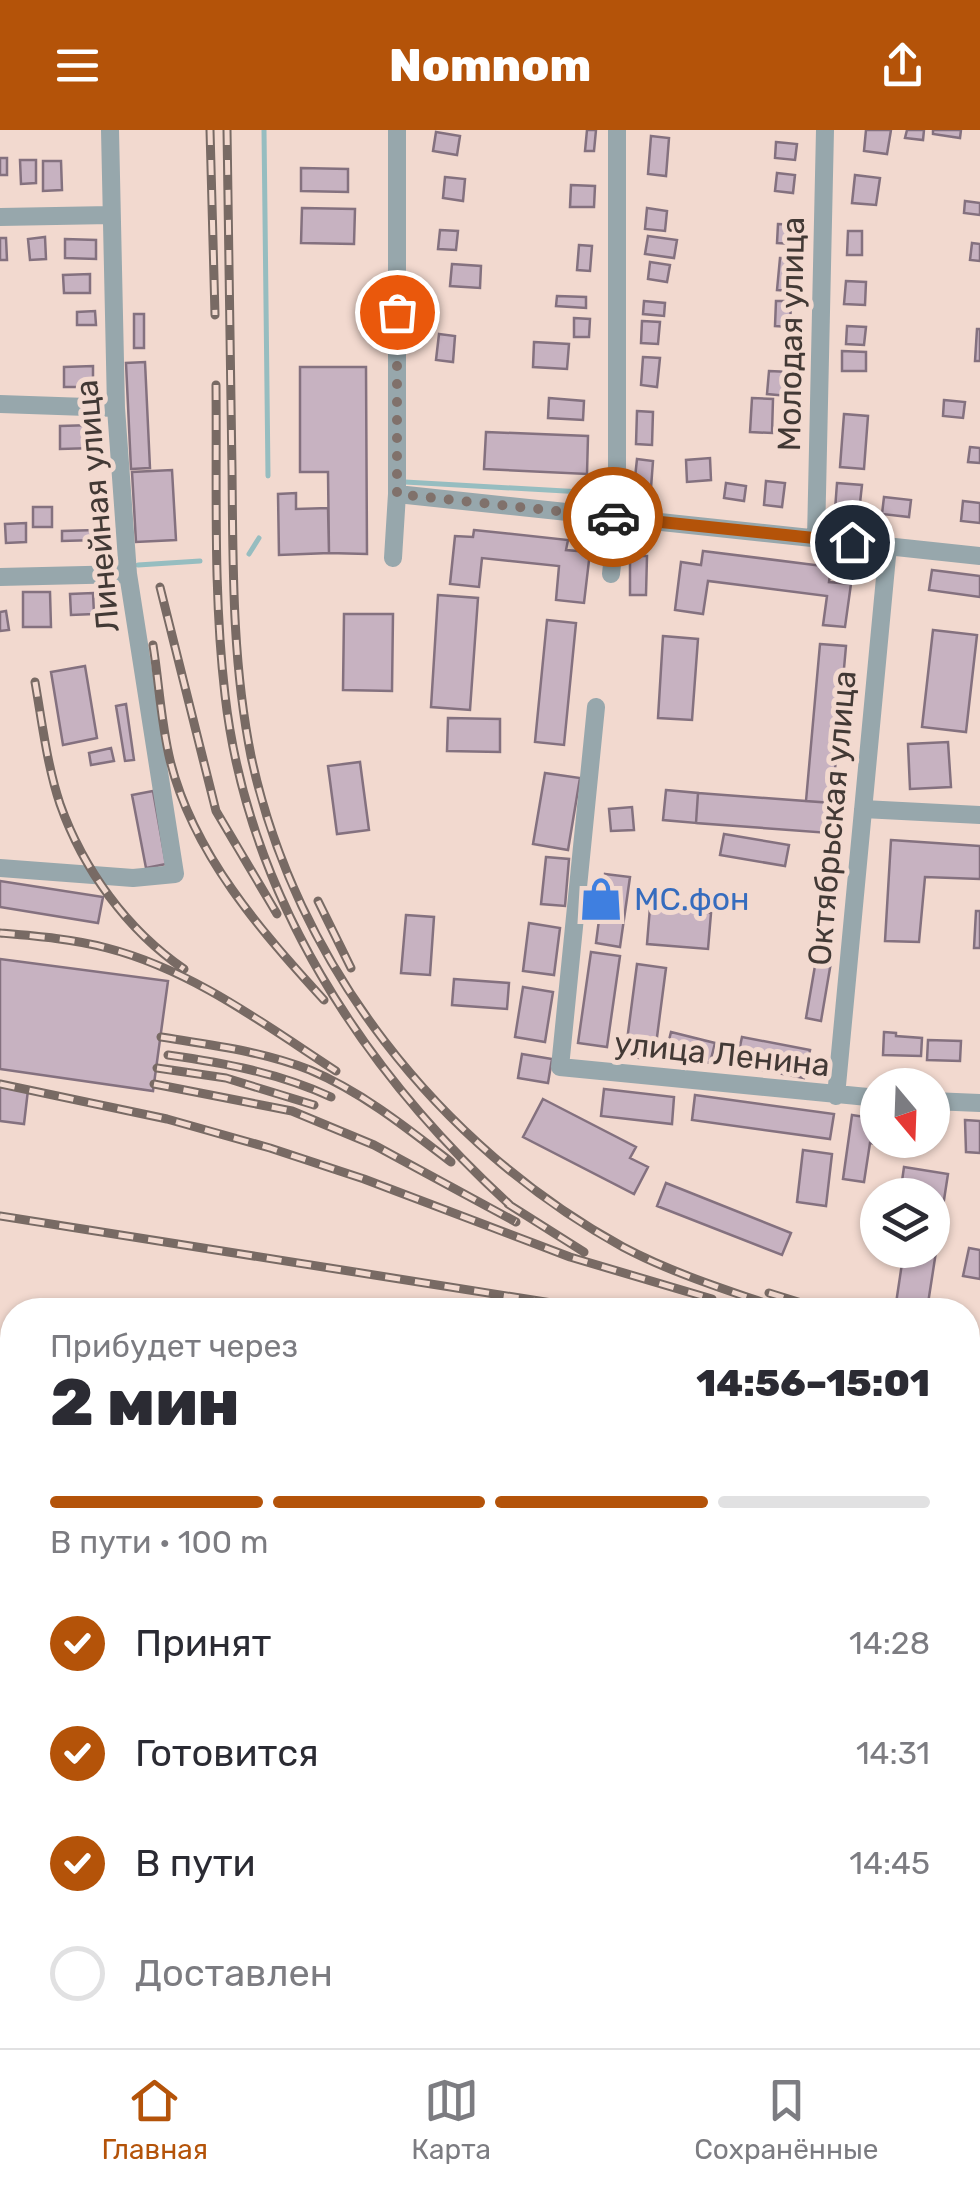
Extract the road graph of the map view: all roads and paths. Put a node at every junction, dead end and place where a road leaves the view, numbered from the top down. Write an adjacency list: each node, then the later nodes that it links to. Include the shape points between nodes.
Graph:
1 (110, 130): 5 (street, Линейная улица)
2 (397, 130): 9 (street)
3 (618, 130): 10 (street)
4 (825, 130): 11 (street, Молодая улица)
5 (111, 215): 6 (street); 8 (street, Линейная улица)
6 (0, 217)
7 (0, 404): 8 (street)
8 (116, 408): 15 (street, Линейная улица)
9 (397, 494): 10 (street); 14 (street)
10 (617, 518): 11 (street); 16 (street)
11 (816, 539): 12 (street)
12 (888, 546): 13 (street); 19 (street, Октябрьская улица)
13 (980, 556)
14 (394, 558)
15 (128, 574): 17 (street); 21 (street, Линейная улица, via 175,874 133,878)
16 (611, 574)
17 (0, 577)
18 (596, 706): 22 (street, улица Ленина, via 560,1067)
19 (863, 809): 20 (street); 22 (street, Октябрьская улица)
20 (980, 815)
21 (0, 868)
22 (836, 1096): 23 (street, улица Ленина)
23 (860, 1097)
24 (950, 1102): 25 (street)
25 (980, 1103)

